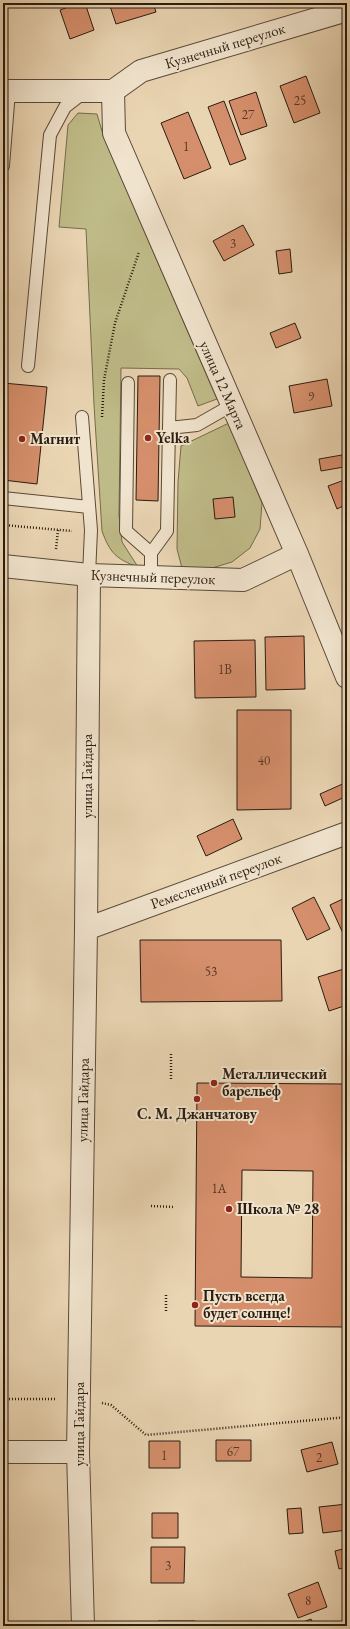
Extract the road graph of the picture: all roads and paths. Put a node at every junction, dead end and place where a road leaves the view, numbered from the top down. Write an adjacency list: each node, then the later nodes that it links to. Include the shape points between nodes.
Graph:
1 (345, 15): 4 (street, Кузнечный переулок, via 141,71)
2 (6, 91): 3 (street); 5 (lane)
3 (85, 91): 4 (street); 7 (lane, via 65,107 50,136)
4 (113, 91): 6 (street, улица 12 Марта, via 114,133)
5 (3, 166)
6 (151, 219): 10 (street, улица 12 Марта); 12 (path, via 115,323 104,380)
7 (28, 366)
8 (170, 380): 13 (lane)
9 (128, 383): 20 (lane, via 126,531)
10 (232, 405): 13 (lane, via 197,425); 21 (street, улица 12 Марта)
11 (82, 417): 15 (lane)
12 (102, 423)
13 (169, 428): 20 (lane, via 167,531)
14 (3, 498): 15 (lane)
15 (88, 507): 18 (lane)
16 (3, 525): 17 (path)
17 (58, 530): 18 (path); 19 (path)
18 (91, 530): 23 (lane)
19 (56, 551)
20 (151, 553): 24 (lane)
21 (297, 554): 24 (street, Кузнечный переулок, via 243,580); 25 (street, улица 12 Марта)
22 (3, 566): 23 (street, Кузнечный переулок)
23 (89, 575): 24 (street, Кузнечный переулок); 27 (street, улица Гайдара)
24 (151, 577)
25 (347, 677)
26 (347, 833): 27 (street, Ремесленный переулок)
27 (86, 929): 34 (street, улица Гайдара)
28 (171, 1054): 29 (path)
29 (170, 1079)
30 (152, 1206): 31 (path)
31 (175, 1207)
32 (166, 1294): 33 (path)
33 (166, 1310)
34 (79, 1399): 35 (path, via 111,1404 146,1435); 37 (street, улица Гайдара)
35 (347, 1417)
36 (3, 1452): 37 (street)
37 (78, 1452): 38 (street, улица Гайдара)
38 (83, 1626)

